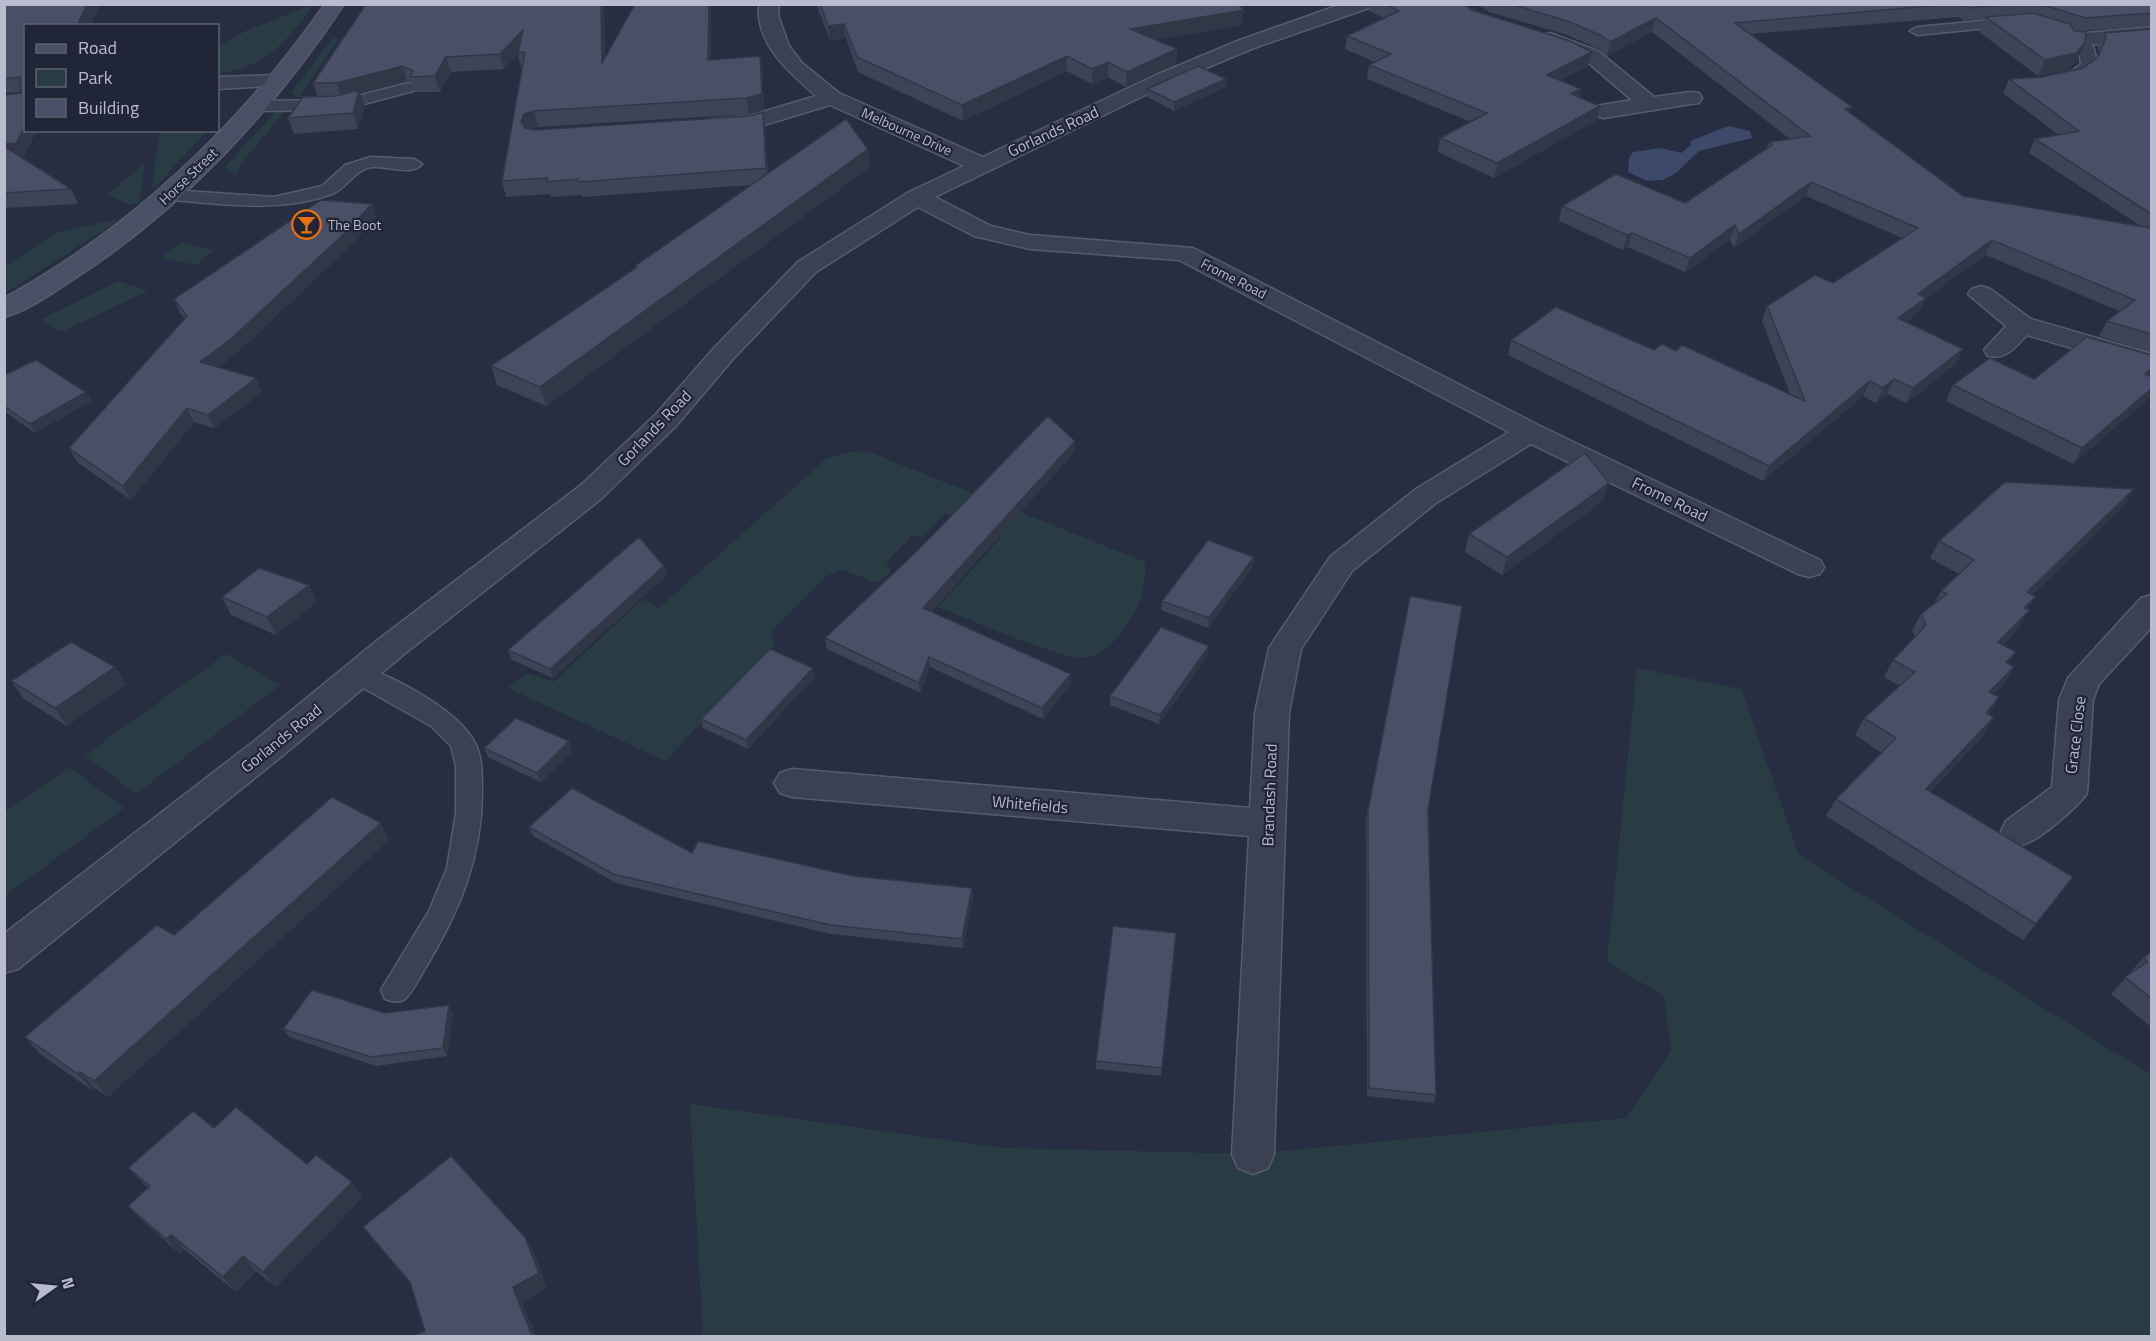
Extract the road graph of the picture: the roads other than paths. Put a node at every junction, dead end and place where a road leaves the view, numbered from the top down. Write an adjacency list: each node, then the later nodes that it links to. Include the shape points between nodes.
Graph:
1 (335, 4): 12 (main road, Horse Street)
2 (769, 4): 16 (street, Melbourne Drive, via 768,15 779,47 795,67)
3 (1362, 4): 4 (street, Gorlands Road)
4 (1323, 9): 23 (street, Gorlands Road)
5 (2132, 16): 10 (street)
6 (2028, 22): 8 (lane)
7 (2045, 27): 11 (lane)
8 (1917, 31)
9 (1529, 33): 18 (street, via 1591,55)
10 (2151, 33): 11 (street)
11 (2079, 39): 13 (lane, via 2090,50 2088,65 2076,75)
12 (276, 81): 14 (street); 19 (main road, Horse Street)
13 (2045, 81)
14 (219, 83)
15 (408, 87): 19 (lane, via 342,105)
16 (831, 98): 21 (street, via 751,122); 23 (street, Melbourne Drive)
17 (1691, 98): 18 (street)
18 (1649, 104): 20 (street)
19 (255, 106): 24 (main road, Horse Street)
20 (1604, 111)
21 (704, 125)
22 (414, 164): 24 (lane, via 371,162 351,169 328,190 290,200)
23 (982, 165): 25 (street, Gorlands Road)
24 (171, 195): 27 (main road, Horse Street, via 92,257)
25 (917, 197): 31 (street, Frome Road, via 984,231 1030,242 1184,253); 34 (street, Gorlands Road, via 807,267 666,420 591,492)
26 (1981, 294): 28 (street)
27 (4, 309)
28 (2022, 325): 29 (street); 30 (street)
29 (1997, 350)
30 (2151, 363)
31 (1530, 432): 32 (street, Frome Road); 36 (street, Brandash Road, via 1426,496 1341,564 1285,648 1272,713)
32 (1809, 567)
33 (2151, 606): 37 (street, Grace Close, via 2085,678 2076,700 2069,793)
34 (360, 675): 38 (street, Gorlands Road); 39 (lane, via 443,722 462,741 467,756 469,814 460,871 450,902 433,934)
35 (792, 783): 36 (street, Whitefields)
36 (1268, 824): 40 (street, Brandash Road)
37 (2019, 831)
38 (4, 957)
39 (395, 990)
40 (1253, 1154)

